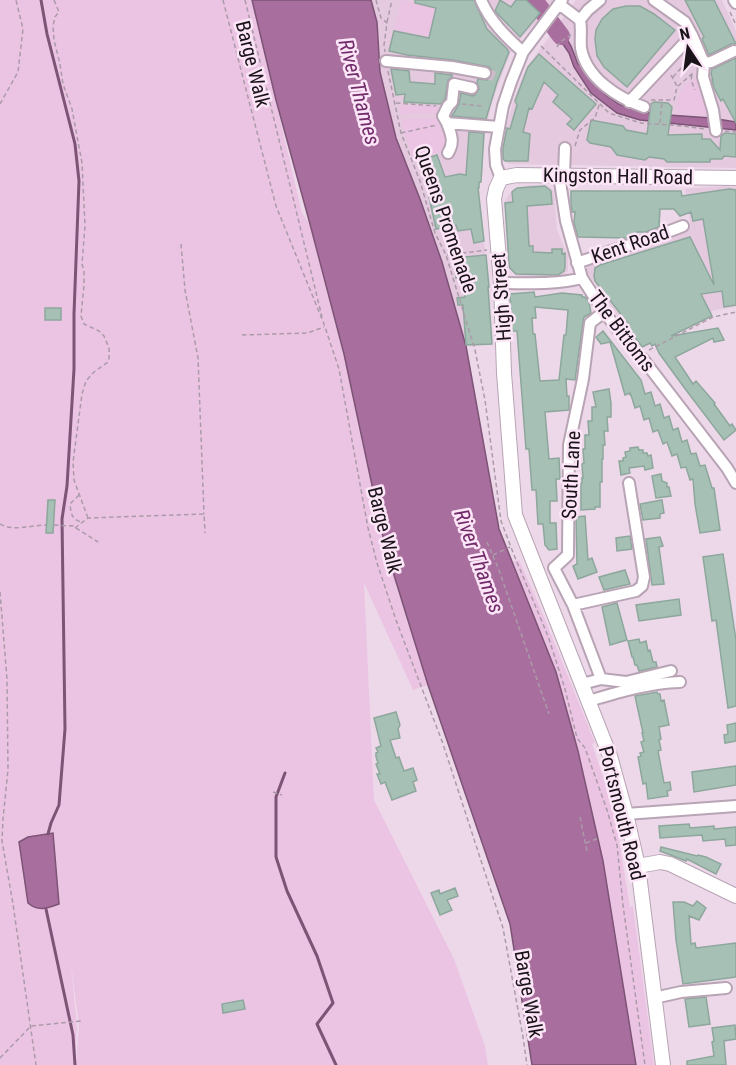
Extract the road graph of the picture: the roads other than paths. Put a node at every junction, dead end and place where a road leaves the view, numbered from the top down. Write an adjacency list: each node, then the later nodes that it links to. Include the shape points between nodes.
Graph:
1 (481, 0): 8 (street, via 488,15)
2 (600, 0): 5 (street)
3 (654, 0): 6 (street, via 685,22)
4 (558, 4): 5 (street); 8 (street, High Street)
5 (580, 20): 15 (street, via 581,50 586,64)
6 (692, 35): 10 (street); 15 (street)
7 (734, 51): 10 (street)
8 (523, 52): 13 (street, High Street)
9 (386, 61): 11 (street)
10 (704, 66): 19 (street, via 703,77)
11 (485, 73)
12 (499, 78): 13 (street)
13 (511, 82): 18 (street, High Street)
14 (472, 88): 17 (street, via 454,84)
15 (629, 102): 16 (street)
16 (644, 106)
17 (445, 119): 18 (street); 21 (street, via 453,137)
18 (499, 127): 23 (street, High Street, via 495,157)
19 (716, 130)
20 (569, 149): 22 (street, The Bittoms)
21 (448, 153)
22 (562, 175): 23 (main road, Kingston Hall Road); 24 (main road, Kingston Hall Road); 26 (street, The Bittoms, via 566,221)
23 (501, 178): 28 (main road, High Street, via 494,199)
24 (736, 178)
25 (682, 226): 26 (street, Kent Road)
26 (577, 263): 27 (street, The Bittoms)
27 (582, 278): 28 (street); 29 (street, The Bittoms)
28 (501, 283): 35 (main road, High Street, via 514,513)
29 (604, 312): 30 (street, The Bittoms); 34 (street, South Lane, via 590,323 569,445 568,555)
30 (619, 331)
31 (643, 359): 33 (street, The Bittoms)
32 (629, 483): 36 (street, via 642,586 636,591)
33 (736, 483)
34 (554, 568): 35 (street); 36 (street)
35 (538, 571): 40 (main road, Portsmouth Road)
36 (573, 605): 38 (street)
37 (671, 671): 38 (street, via 626,682)
38 (601, 679): 40 (street)
39 (680, 682): 41 (street, via 641,686)
40 (582, 684): 41 (main road, Portsmouth Road)
41 (589, 701): 43 (main road, Portsmouth Road)
42 (736, 806): 43 (street)
43 (626, 814): 44 (main road, Portsmouth Road)
44 (638, 866): 45 (main road, via 670,864); 47 (main road, Portsmouth Road)
45 (736, 896)
46 (726, 988): 47 (street)
47 (654, 998): 48 (main road, Portsmouth Road)
48 (663, 1065)

